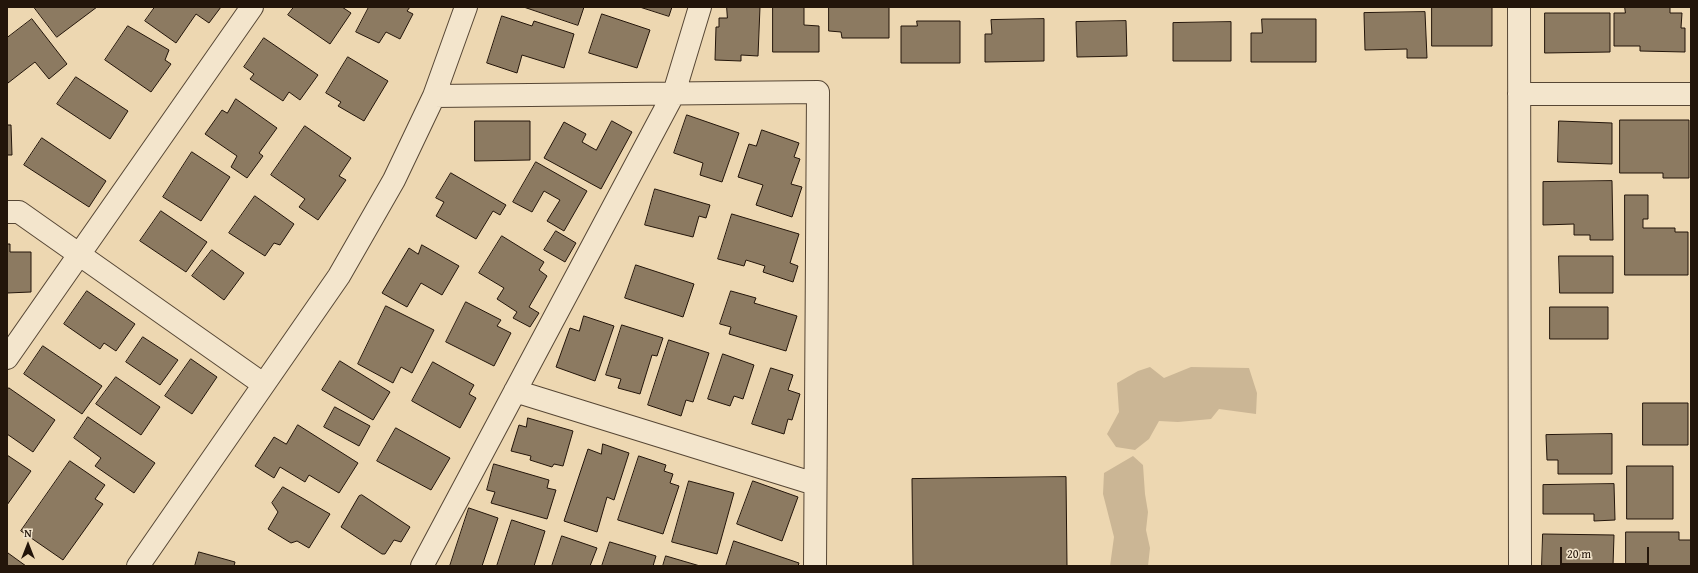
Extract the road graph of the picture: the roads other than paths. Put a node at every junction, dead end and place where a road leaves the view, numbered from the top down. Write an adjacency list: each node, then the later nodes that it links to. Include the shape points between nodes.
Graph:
1 (252, 7): 10 (street)
2 (466, 7): 8 (street)
3 (700, 7): 5 (street)
4 (1519, 7): 6 (street)
5 (674, 94): 8 (street); 13 (street); 14 (street, via 818,92)
6 (1519, 94): 7 (street); 18 (street)
7 (1691, 94)
8 (434, 96): 12 (street, via 394,180 339,276)
9 (7, 212): 10 (street, via 19,212)
10 (79, 255): 11 (street); 12 (street)
11 (7, 358)
12 (263, 384): 15 (street)
13 (515, 391): 14 (street); 16 (street)
14 (815, 484): 17 (street)
15 (138, 566)
16 (422, 566)
17 (815, 566)
18 (1520, 566)

